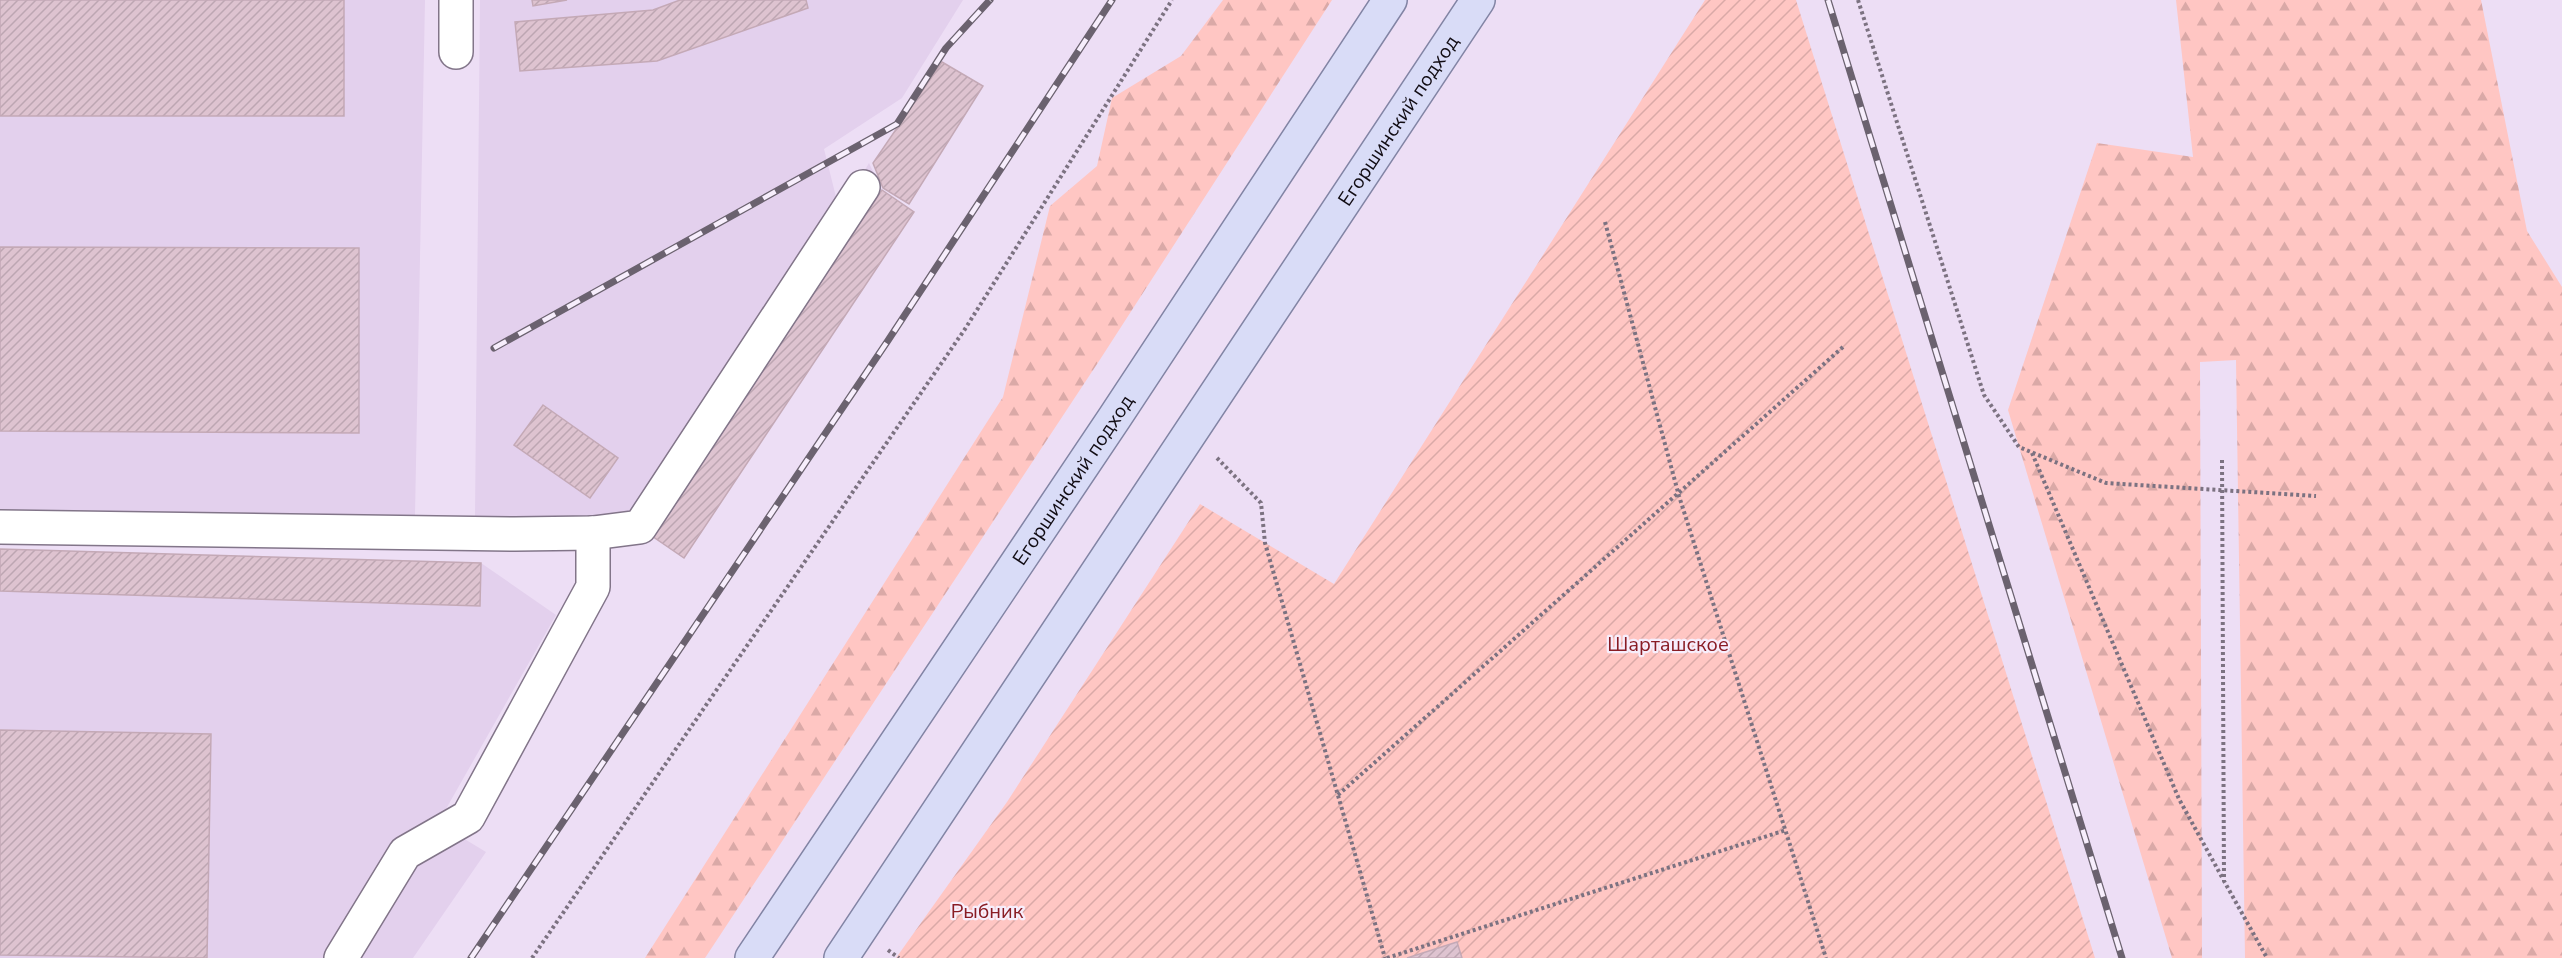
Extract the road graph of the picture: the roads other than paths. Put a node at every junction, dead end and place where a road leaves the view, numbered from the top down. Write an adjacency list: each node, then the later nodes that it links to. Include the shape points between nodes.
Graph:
1 (456, 0): 4 (lane)
2 (1390, 0): 9 (main road, Егоршинский подход)
3 (1478, 0): 10 (main road, Егоршинский подход)
4 (456, 52)
5 (863, 187): 7 (lane, via 640,527)
6 (0, 527): 7 (lane)
7 (593, 533): 8 (lane, via 593,587 468,817 405,853)
8 (342, 958)
9 (752, 958)
10 (841, 958)

